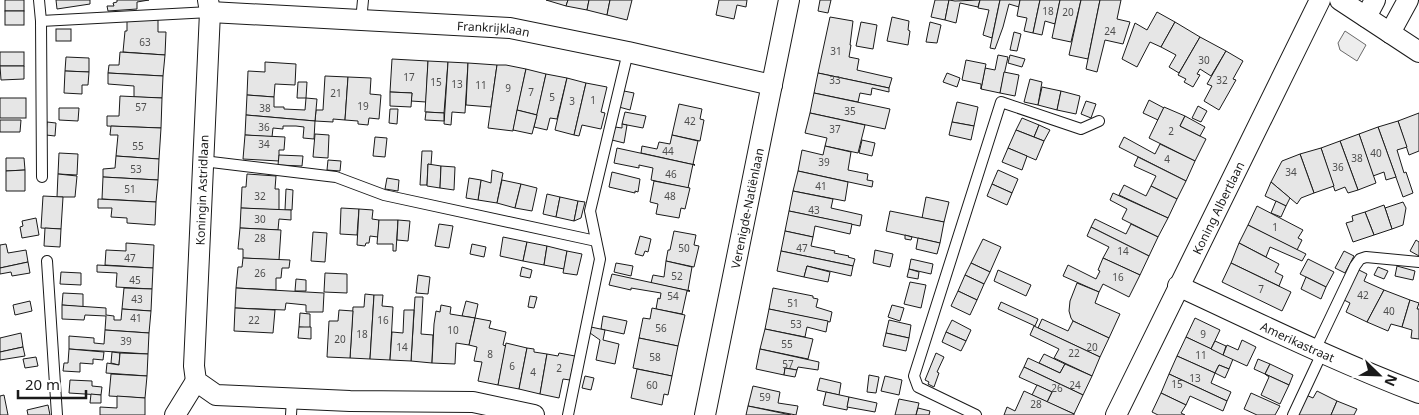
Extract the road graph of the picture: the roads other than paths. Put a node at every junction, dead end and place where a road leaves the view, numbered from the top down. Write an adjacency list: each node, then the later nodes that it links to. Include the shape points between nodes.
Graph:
1 (39, 0): 9 (lane)
2 (363, 0): 10 (lane)
3 (789, 0): 14 (street, Verenigde-Natiënlaan)
4 (1320, 0): 21 (street, Koning Albertlaan)
5 (1340, 0): 8 (street)
6 (1408, 0): 11 (street)
7 (209, 6): 9 (lane); 10 (street, Frankrijklaan); 16 (street, Koningin Astridlaan)
8 (1371, 9): 11 (street)
9 (41, 21): 17 (lane)
10 (361, 21): 12 (street, Frankrijklaan, via 510,28)
11 (1390, 33): 13 (street)
12 (628, 52): 14 (street, Frankrijklaan); 18 (lane, via 590,211)
13 (1419, 52)
14 (772, 85): 30 (street, Verenigde-Natiënlaan)
15 (1099, 121): 31 (lane, via 1081,129 1001,102 914,376 918,387)
16 (203, 161): 18 (lane, via 336,177 384,195); 23 (street, Koningin Astridlaan)
17 (42, 177)
18 (596, 241): 29 (lane, via 600,259)
19 (47, 261): 26 (lane)
20 (1419, 262): 22 (lane, via 1360,259)
21 (1178, 286): 22 (street, Amerikastraat); 32 (street, Koning Albertlaan)
22 (1318, 351): 24 (street, Amerikastraat); 33 (lane)
23 (196, 381): 25 (street, via 216,395); 27 (street)
24 (1419, 393)
25 (292, 407): 28 (street, via 350,401 473,402)
26 (57, 415)
27 (175, 415)
28 (534, 415)
29 (568, 415)
30 (705, 415)
31 (976, 415)
32 (1116, 415)
33 (1293, 415)

